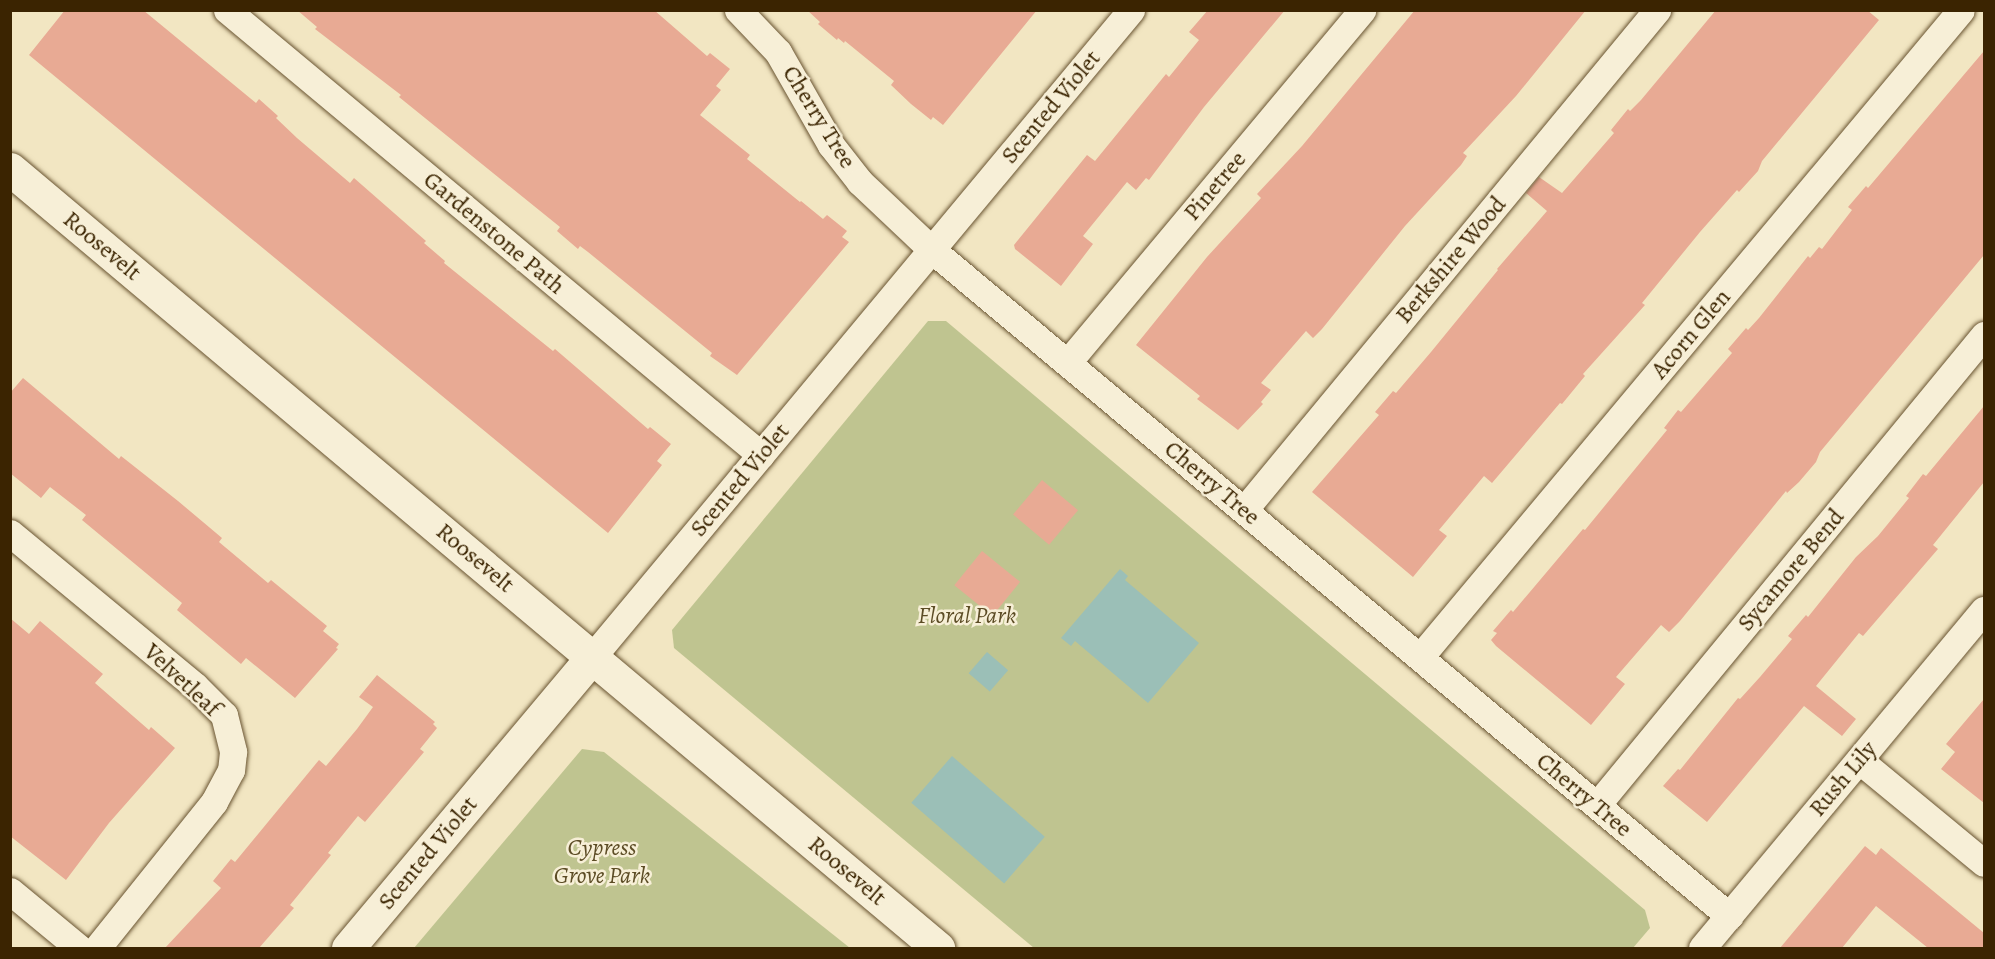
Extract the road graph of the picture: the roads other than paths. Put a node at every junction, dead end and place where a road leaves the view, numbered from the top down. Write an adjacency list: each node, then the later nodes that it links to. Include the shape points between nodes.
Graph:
1 (227, 10): 11 (street, Gardenstone Path)
2 (738, 10): 8 (street, Cherry Tree, via 778,52 831,145 860,182)
3 (1131, 10): 8 (street, Scented Violet)
4 (1362, 10): 10 (street, Pinetree)
5 (1657, 10): 12 (street, Berkshire Wood)
6 (1961, 10): 16 (street, Acorn Glen)
7 (10, 169): 15 (street, Roosevelt)
8 (932, 250): 10 (street, Cherry Tree); 11 (street, Scented Violet)
9 (1984, 335): 18 (street, Sycamore Bend)
10 (1068, 362): 12 (street, Cherry Tree)
11 (760, 455): 15 (street, Scented Violet)
12 (1244, 510): 16 (street, Cherry Tree)
13 (10, 533): 23 (street, Velvetleaf, via 210,701 224,715 233,752 231,770 214,802)
14 (1984, 610): 17 (street, Rush Lily)
15 (593, 656): 24 (street, Scented Violet); 25 (street, Roosevelt)
16 (1420, 657): 18 (street, Cherry Tree)
17 (1859, 760): 19 (street); 21 (street, Rush Lily)
18 (1597, 805): 21 (street, Cherry Tree)
19 (1984, 863)
20 (10, 891): 22 (street)
21 (1729, 916): 26 (street, Rush Lily)
22 (79, 948)
23 (97, 948)
24 (348, 948)
25 (938, 948)
26 (1702, 948)

